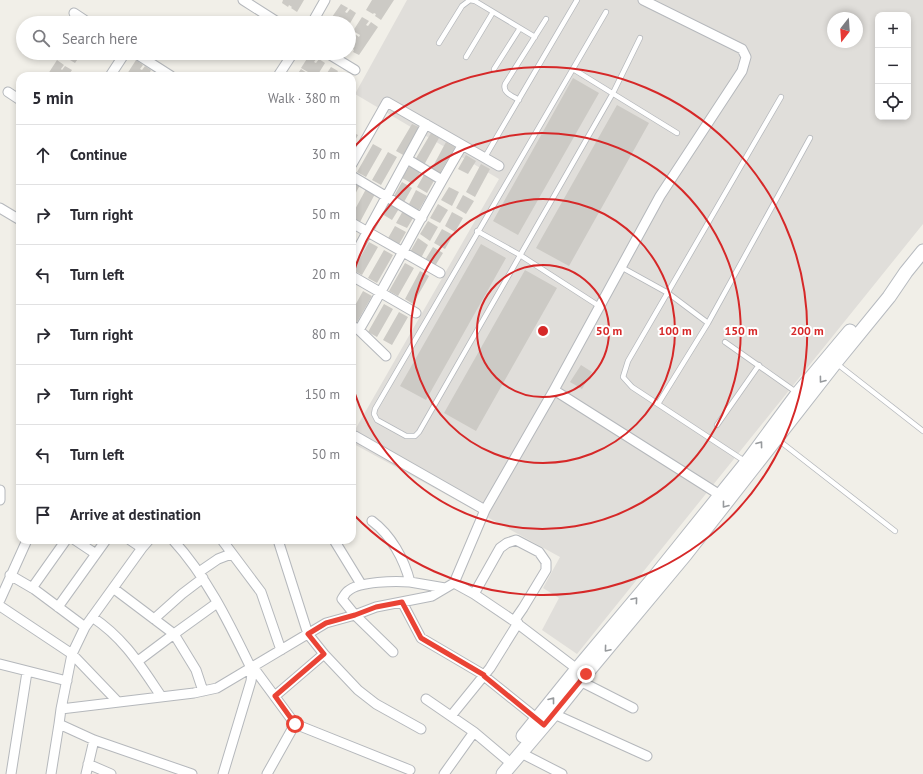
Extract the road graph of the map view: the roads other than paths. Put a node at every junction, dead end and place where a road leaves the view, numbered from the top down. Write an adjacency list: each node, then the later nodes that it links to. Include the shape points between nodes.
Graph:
1 (243, 0): 9 (street)
2 (326, 0): 10 (street)
3 (578, 0): 31 (lane)
4 (643, 0): 53 (street, via 730,42 742,49 746,57 742,71 660,196)
5 (494, 12): 12 (lane); 15 (lane, via 470,0 462,6); 16 (lane)
6 (606, 12): 22 (lane)
7 (74, 13): 8 (street)
8 (79, 16)
9 (268, 16)
10 (316, 16)
11 (546, 19): 13 (lane)
12 (520, 28): 13 (lane); 21 (lane)
13 (535, 37): 31 (lane, via 504,88)
14 (640, 38): 28 (lane)
15 (439, 43)
16 (466, 57)
17 (120, 60): 24 (street)
18 (146, 60): 25 (street)
19 (288, 60): 26 (street)
20 (339, 60): 23 (street)
21 (494, 69)
22 (573, 69): 28 (lane); 48 (lane)
23 (355, 70)
24 (113, 72)
25 (165, 72)
26 (281, 72)
27 (8, 92): 29 (street)
28 (613, 92): 33 (lane); 52 (lane)
29 (16, 97)
30 (781, 97): 58 (lane)
31 (520, 100): 37 (lane)
32 (426, 124): 35 (street); 36 (street, via 387,102); 38 (street)
33 (677, 133)
34 (810, 138): 61 (lane)
35 (462, 146): 37 (street); 41 (street)
36 (356, 157)
37 (485, 158): 39 (street)
38 (407, 159): 41 (street); 42 (street)
39 (499, 166)
40 (356, 178): 42 (street)
41 (442, 180): 45 (street)
42 (386, 196): 45 (street); 47 (street)
43 (0, 208): 44 (street)
44 (16, 218)
45 (422, 218): 51 (street)
46 (356, 225): 47 (street)
47 (367, 231): 50 (street); 51 (street)
48 (477, 231): 52 (lane); 52 (lane, via 375,410 377,420 406,436 415,436 419,432)
49 (923, 251): 54 (street)
50 (356, 252)
51 (403, 252): 55 (street); 57 (street)
52 (520, 255): 59 (lane)
53 (621, 267): 58 (lane); 59 (street)
54 (906, 272): 65 (street); 68 (street, via 880,295)
55 (440, 273)
56 (356, 278): 57 (street)
57 (381, 293): 60 (street); 62 (street)
58 (668, 293): 61 (lane); 69 (lane, via 628,361 623,377 632,387)
59 (599, 306): 67 (street)
60 (416, 313)
61 (708, 322): 69 (lane)
62 (356, 328): 64 (street)
63 (725, 342): 66 (lane)
64 (386, 356)
65 (836, 362): 68 (street, one-way to 68); 71 (lane)
66 (759, 365): 68 (lane); 70 (lane)
67 (554, 390): 76 (street); 78 (street)
68 (803, 397): 73 (street); 74 (street, one-way to 68)
69 (658, 404): 74 (lane)
70 (717, 425)
71 (923, 431)
72 (356, 437): 78 (street)
73 (778, 439): 74 (street); 80 (lane)
74 (750, 465): 76 (street); 123 (street, one-way to 123, via 686,554)
75 (0, 490): 77 (street)
76 (720, 495): 123 (street, one-way to 76)
77 (0, 500)
78 (485, 510): 97 (street)
79 (372, 521): 96 (street, via 381,528 397,550)
80 (895, 531)
81 (25, 544): 94 (street)
82 (63, 544): 99 (street)
83 (81, 544): 92 (street)
84 (103, 544): 92 (street)
85 (136, 544): 91 (street)
86 (146, 544): 91 (street)
87 (176, 544): 95 (street)
88 (225, 544): 93 (street)
89 (279, 544): 114 (street)
90 (337, 544): 98 (street)
91 (142, 548): 100 (street)
92 (96, 554): 107 (street)
93 (231, 554): 95 (street, via 218,559); 115 (street, via 261,592)
94 (10, 575): 99 (street); 103 (street)
95 (201, 575): 105 (street); 110 (street)
96 (410, 582): 98 (street); 101 (street)
97 (454, 583): 101 (street); 102 (street)
98 (362, 584): 108 (street, via 348,590 342,599)
99 (32, 588): 107 (street)
100 (113, 588): 109 (street); 110 (street)
101 (445, 588): 104 (street, via 432,596)
102 (474, 594): 111 (street); 111 (street, via 500,548 507,543 516,540 539,552 546,562 546,570)
103 (0, 600)
104 (402, 602): 108 (street, via 376,607); 124 (street, via 421,638)
105 (217, 603): 113 (street); 121 (street)
106 (0, 606): 117 (street)
107 (58, 607): 112 (street)
108 (355, 615): 114 (street, via 326,623); 116 (street)
109 (92, 616): 112 (street); 119 (street, via 119,638)
110 (154, 619): 113 (street)
111 (516, 622): 123 (street); 124 (street)
112 (85, 627): 117 (street)
113 (174, 634): 119 (street); 126 (street, via 196,670)
114 (308, 634): 115 (street); 118 (street)
115 (281, 650): 121 (street)
116 (393, 652)
117 (72, 654): 125 (street); 130 (street)
118 (324, 654): 128 (street); 138 (street, via 358,690 376,704)
119 (138, 661): 127 (street)
120 (0, 664): 122 (street)
121 (252, 667): 126 (street, via 217,688); 128 (street); 151 (street, via 251,681)
122 (27, 672): 125 (street); 146 (street)
123 (579, 675): 131 (street); 133 (street); 135 (street, one-way to 123)
124 (484, 676): 134 (street); 135 (street)
125 (67, 681): 132 (street)
126 (203, 691): 127 (street)
127 (161, 696): 130 (street)
128 (275, 696): 137 (street)
129 (426, 699): 134 (street)
130 (118, 702): 132 (street)
131 (633, 708)
132 (61, 709): 136 (street)
133 (554, 714): 135 (street); 142 (street)
134 (451, 716): 139 (street)
135 (541, 722): 141 (street); 143 (street)
136 (59, 724): 140 (street); 147 (street)
137 (295, 724): 145 (street); 152 (street)
138 (420, 729)
139 (474, 732): 143 (street); 153 (street)
140 (94, 740): 144 (street); 150 (street)
141 (521, 753): 155 (street); 156 (street)
142 (648, 756)
143 (506, 759): 154 (street)
144 (88, 764): 148 (street); 149 (street)
145 (410, 770)
146 (11, 774)
147 (51, 774)
148 (86, 774)
149 (111, 774)
150 (192, 774)
151 (223, 774)
152 (267, 774)
153 (444, 774)
154 (493, 774)
155 (503, 774)
156 (562, 774)

